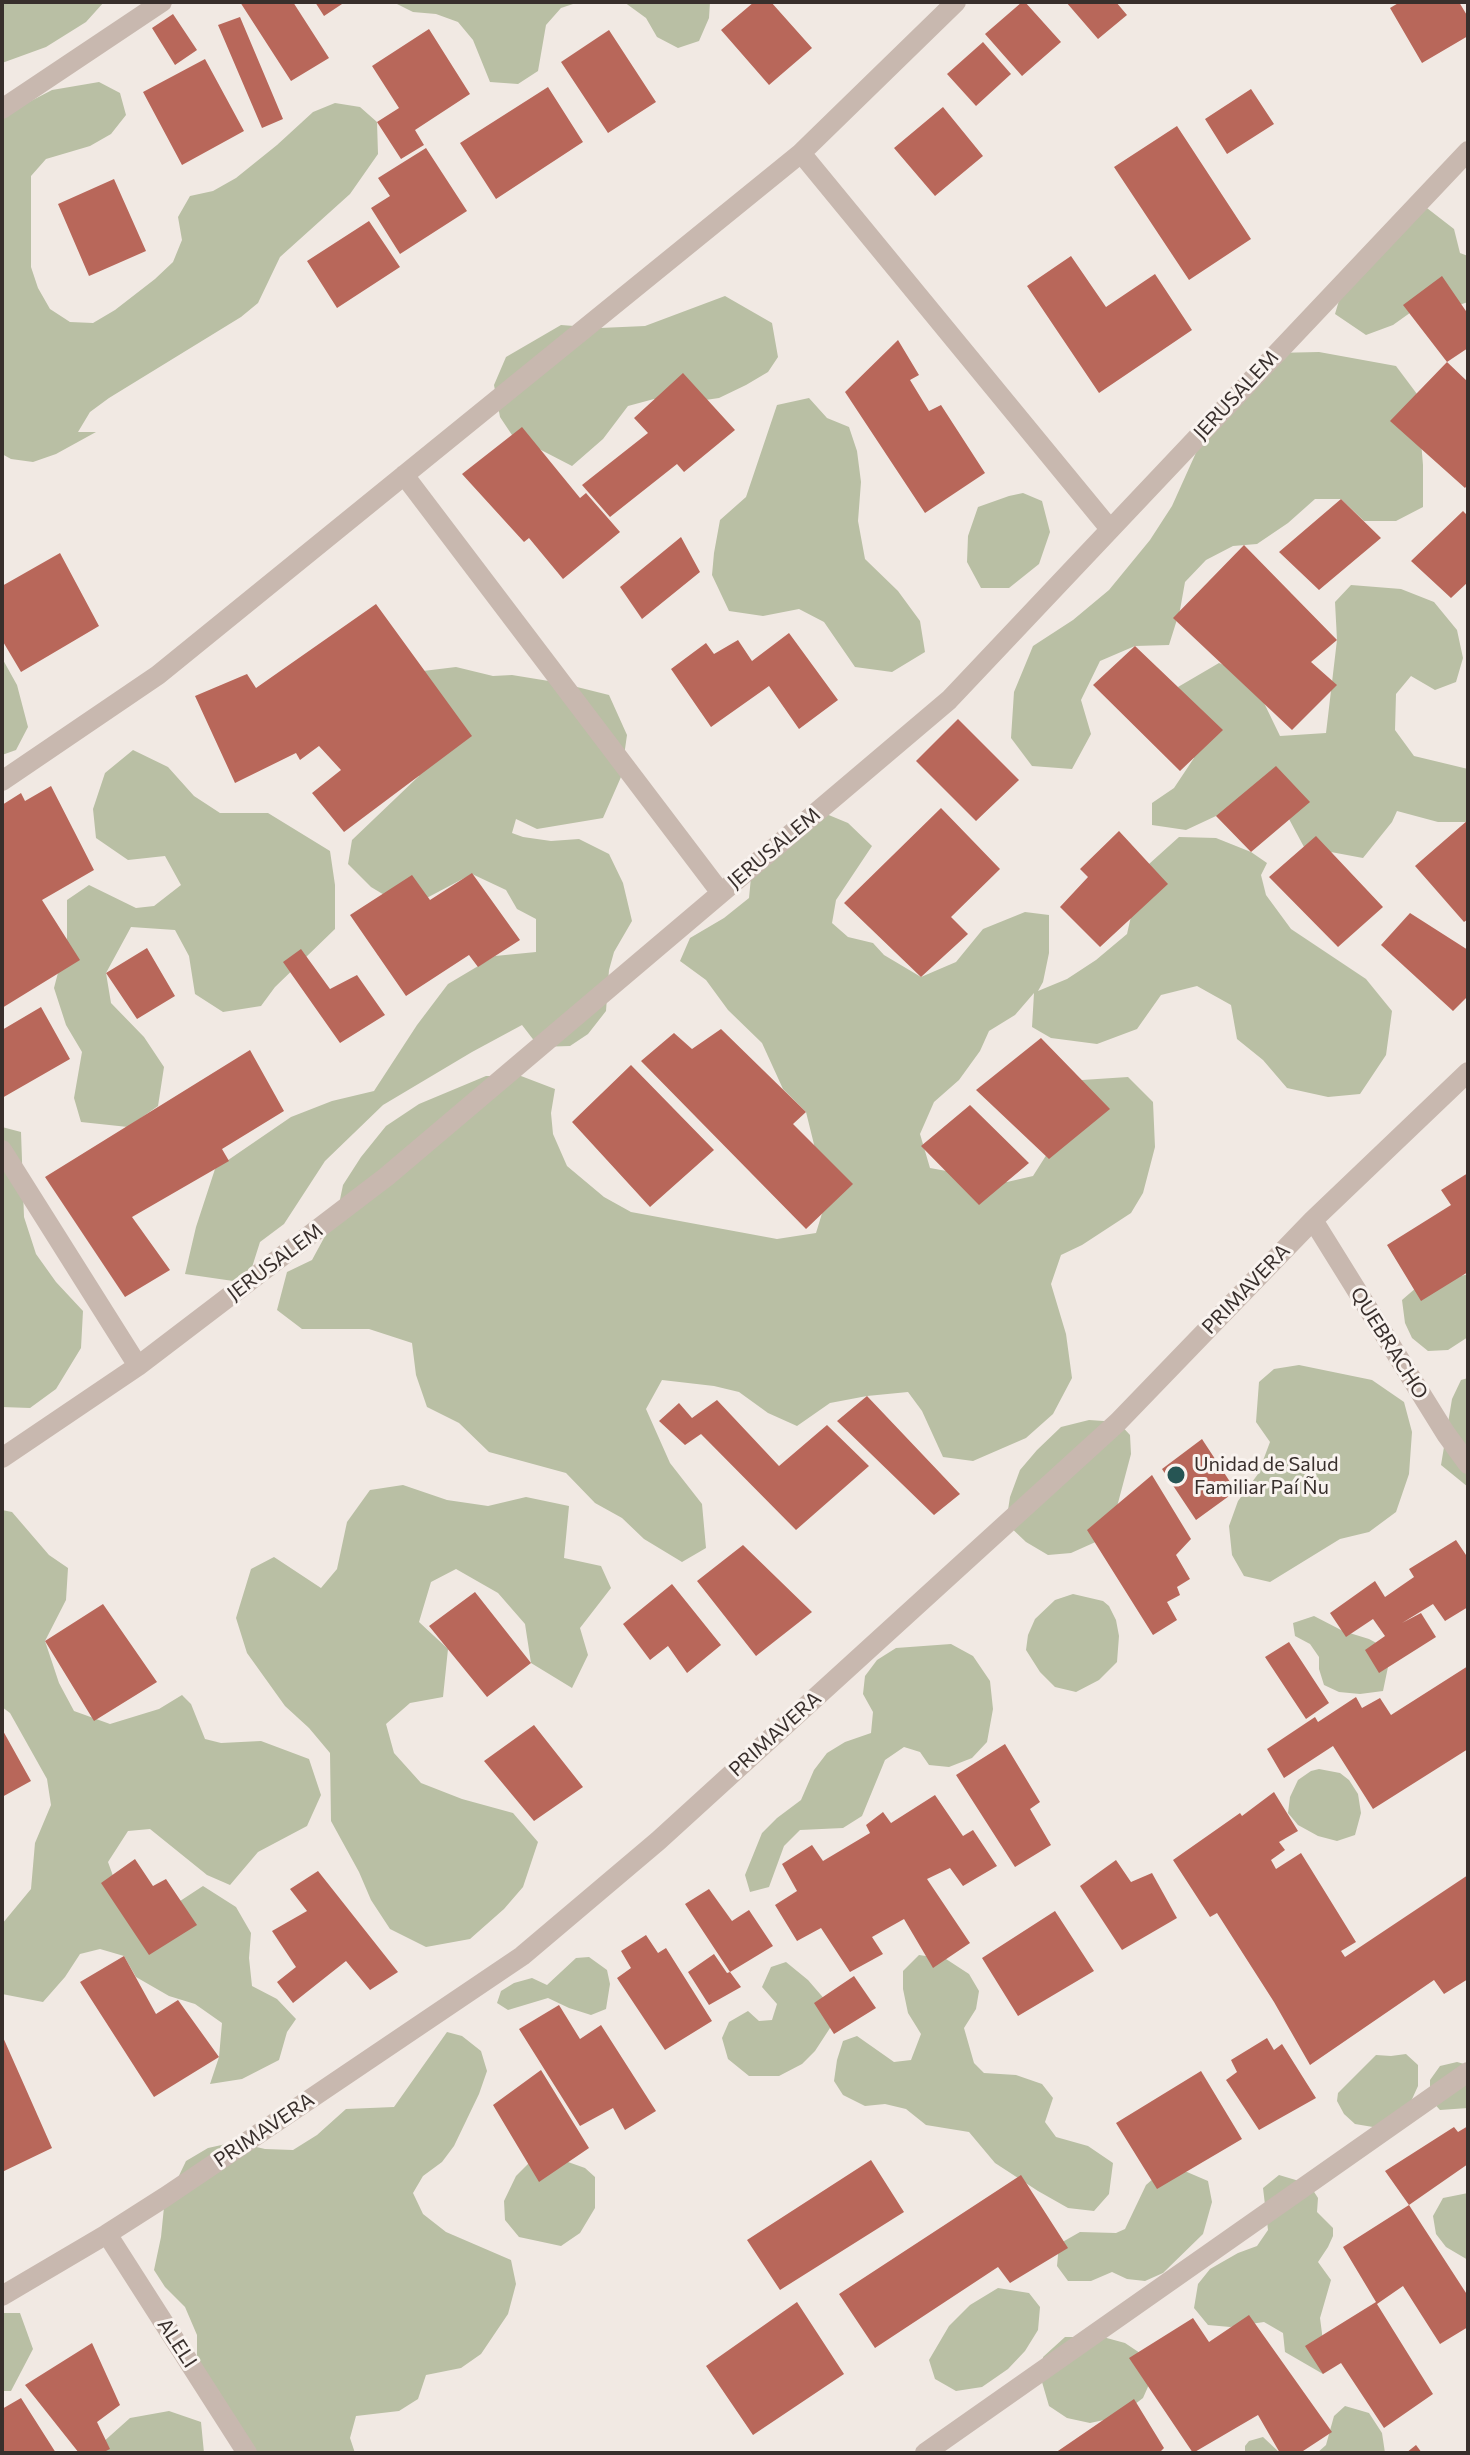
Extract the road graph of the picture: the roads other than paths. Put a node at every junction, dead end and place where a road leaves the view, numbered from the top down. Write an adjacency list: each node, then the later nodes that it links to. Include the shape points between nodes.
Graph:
1 (162, 2): 3 (street)
2 (956, 2): 5 (street)
3 (2, 109)
4 (1468, 151): 7 (street, JERUSALEM)
5 (801, 153): 6 (street); 7 (street)
6 (404, 475): 8 (street, via 158,675); 9 (street)
7 (1110, 529): 9 (street, JERUSALEM, via 949,700)
8 (2, 781)
9 (721, 893): 13 (street, JERUSALEM, via 386,1177)
10 (1468, 1072): 12 (street, PRIMAVERA)
11 (2, 1150): 13 (street)
12 (1313, 1220): 15 (street, QUEBRACHO); 17 (street, PRIMAVERA, via 1118,1422 658,1841 522,1956)
13 (138, 1366): 14 (street, JERUSALEM)
14 (2, 1458)
15 (1468, 1464)
16 (1468, 2072): 20 (street)
17 (107, 2234): 18 (street, PRIMAVERA); 19 (street, ALELI)
18 (2, 2296)
19 (247, 2453)
20 (925, 2453)

